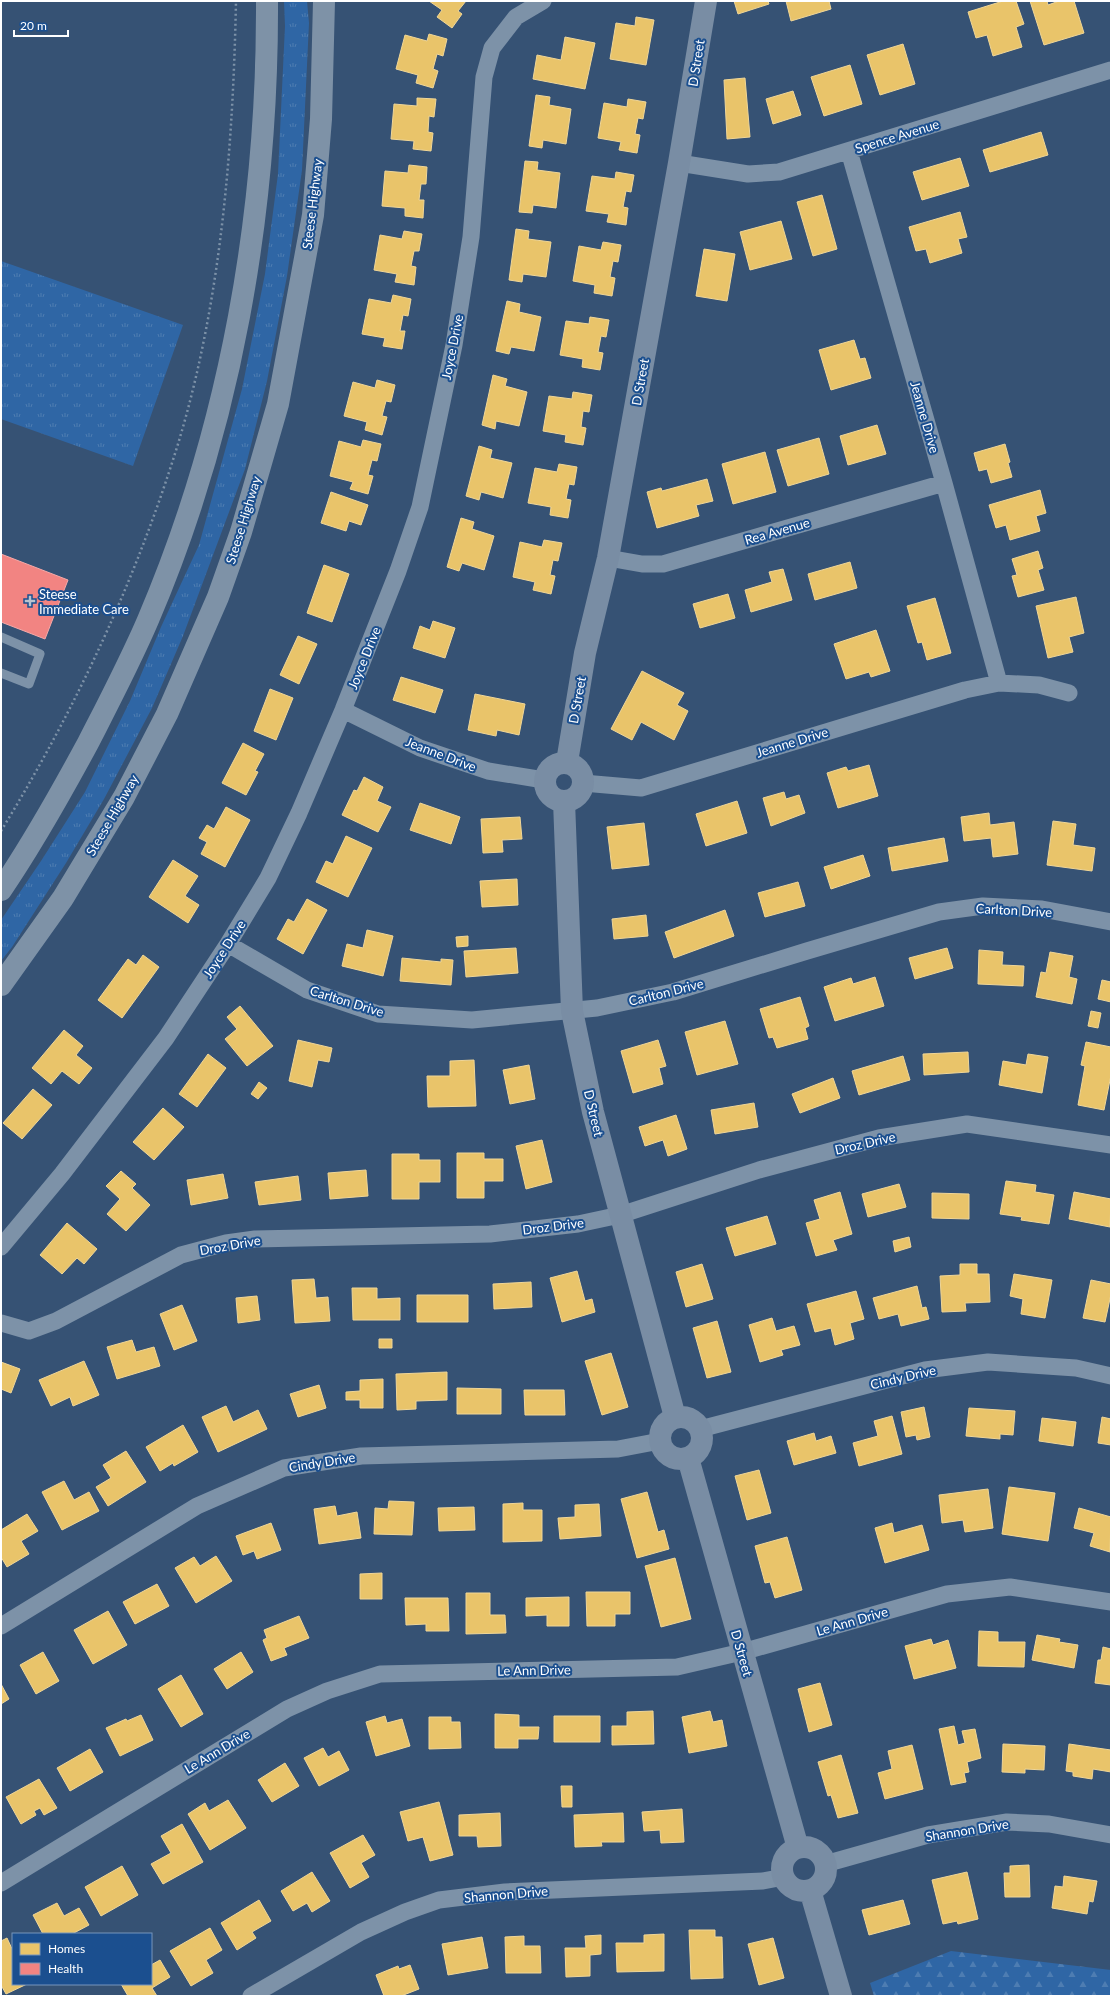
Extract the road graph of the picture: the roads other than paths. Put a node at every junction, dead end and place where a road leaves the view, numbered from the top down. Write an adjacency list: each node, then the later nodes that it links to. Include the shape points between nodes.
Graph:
1 (267, 1): 19 (highway, via 260,168 248,267 223,391 190,508 149,618 122,678 48,814)
2 (324, 1): 22 (highway, Steese Highway, via 321,119 313,215 278,404 241,532 218,597 167,714 124,797 63,898)
3 (543, 1): 14 (street, Joyce Drive, via 516,17 492,48 484,77 471,237 454,345 420,507 398,571)
4 (706, 1): 7 (street, D Street)
5 (1111, 70): 6 (street, Spence Avenue)
6 (848, 151): 7 (street, Spence Avenue, via 779,172 748,174); 8 (street, Jeanne Drive)
7 (679, 163): 9 (street, D Street)
8 (944, 483): 9 (street, Rea Avenue, via 663,564 642,564); 12 (street, Jeanne Drive)
9 (608, 558): 15 (street, D Street, via 585,653)
10 (1, 637): 11 (lane, via 40,654 30,684)
11 (1, 673)
12 (999, 683): 13 (street, Jeanne Drive, via 1039,685); 17 (street, Jeanne Drive, via 965,690 641,788)
13 (1069, 693)
14 (343, 710): 16 (street, Jeanne Drive, via 427,750 488,771); 21 (street, Joyce Drive, via 268,878)
15 (567, 762): 16 (street, via 554,764); 17 (street, via 582,773)
16 (544, 780): 18 (street, via 551,797)
17 (583, 783): 18 (street, via 576,797)
18 (564, 801): 23 (street, D Street)
19 (1, 890)
20 (1111, 922): 23 (street, Carlton Drive, via 1042,909 983,906 939,912 673,992)
21 (228, 944): 23 (street, Carlton Drive, via 307,990 378,1014 472,1020); 26 (street, Joyce Drive, via 166,1038 62,1174)
22 (1, 985)
23 (572, 1011): 25 (street, D Street, via 593,1112)
24 (1111, 1146): 25 (street, Droz Drive, via 967,1124 879,1138 759,1170)
25 (620, 1215): 27 (street, Droz Drive, via 578,1224 490,1234 255,1239 226,1243 181,1255 56,1321 28,1331); 29 (street, D Street)
26 (1, 1247)
27 (1, 1323)
28 (1111, 1376): 30 (street, Cindy Drive, via 1076,1368 988,1362 925,1370)
29 (675, 1417): 30 (street, via 681,1416 692,1420); 31 (street, via 661,1429)
30 (700, 1429): 32 (street, via 702,1436 698,1449)
31 (660, 1442): 32 (street, via 667,1454 680,1459); 34 (street, Cindy Drive, via 618,1449 361,1456 284,1468 197,1506)
32 (688, 1458): 35 (street, D Street)
33 (1111, 1602): 35 (street, Le Ann Drive, via 1010,1586 947,1594)
34 (1, 1626)
35 (742, 1652): 37 (street, D Street); 40 (street, Le Ann Drive, via 677,1667 380,1674 327,1691 286,1709)
36 (1111, 1835): 38 (street, Shannon Drive, via 1049,1824 1007,1822 928,1835)
37 (798, 1848): 38 (street, via 816,1851 822,1856); 39 (street, via 784,1859)
38 (825, 1864): 41 (street, via 825,1876)
39 (784, 1877): 41 (street, via 796,1890); 42 (street, Shannon Drive, via 763,1881 505,1892 439,1900 361,1932)
40 (1, 1883)
41 (810, 1890): 43 (street)
42 (252, 1996)
43 (841, 1996)

